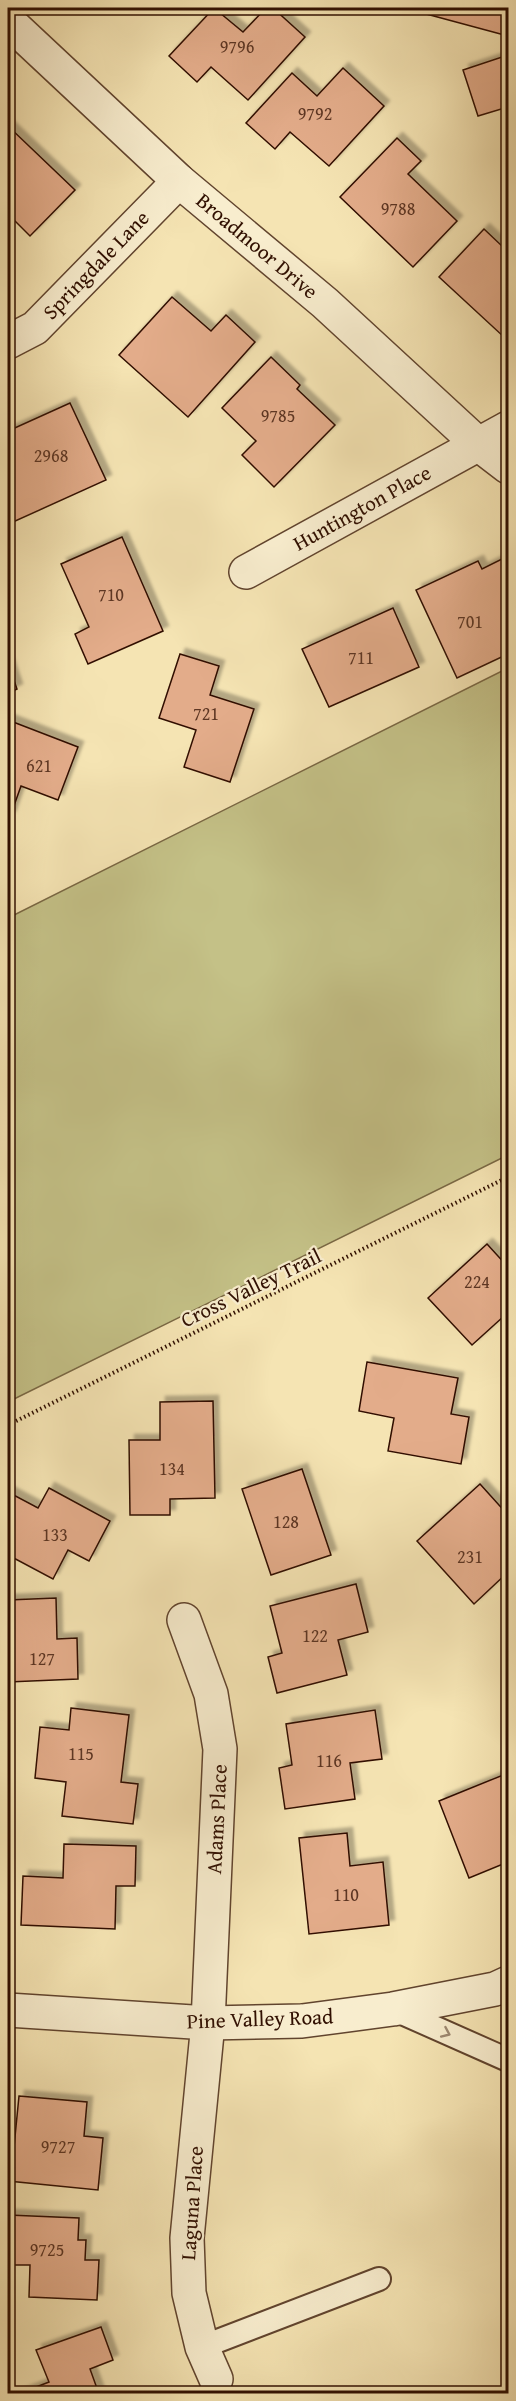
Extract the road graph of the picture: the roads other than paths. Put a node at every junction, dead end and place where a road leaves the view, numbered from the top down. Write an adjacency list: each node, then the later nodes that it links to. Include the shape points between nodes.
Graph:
1 (8, 21): 2 (street, Broadmoor Drive)
2 (179, 181): 3 (street, Springdale Lane, via 36,328); 5 (street, Broadmoor Drive, via 324,303)
3 (8, 342)
4 (508, 428): 5 (street, Huntington Place)
5 (478, 444): 6 (street, Broadmoor Drive); 7 (street, Huntington Place)
6 (508, 467)
7 (246, 572)
8 (184, 1620): 12 (street, Adams Place, via 211,1694 220,1749)
9 (508, 1983): 10 (street, Pine Valley Road)
10 (393, 2009): 12 (street, Pine Valley Road, via 302,2021); 13 (lane, one-way to 13)
11 (8, 2010): 12 (street, Pine Valley Road)
12 (208, 2023): 15 (street, Laguna Place, via 187,2238 189,2293)
13 (508, 2060)
14 (379, 2279): 15 (lane)
15 (202, 2348): 16 (street, Laguna Place)
16 (216, 2379)

